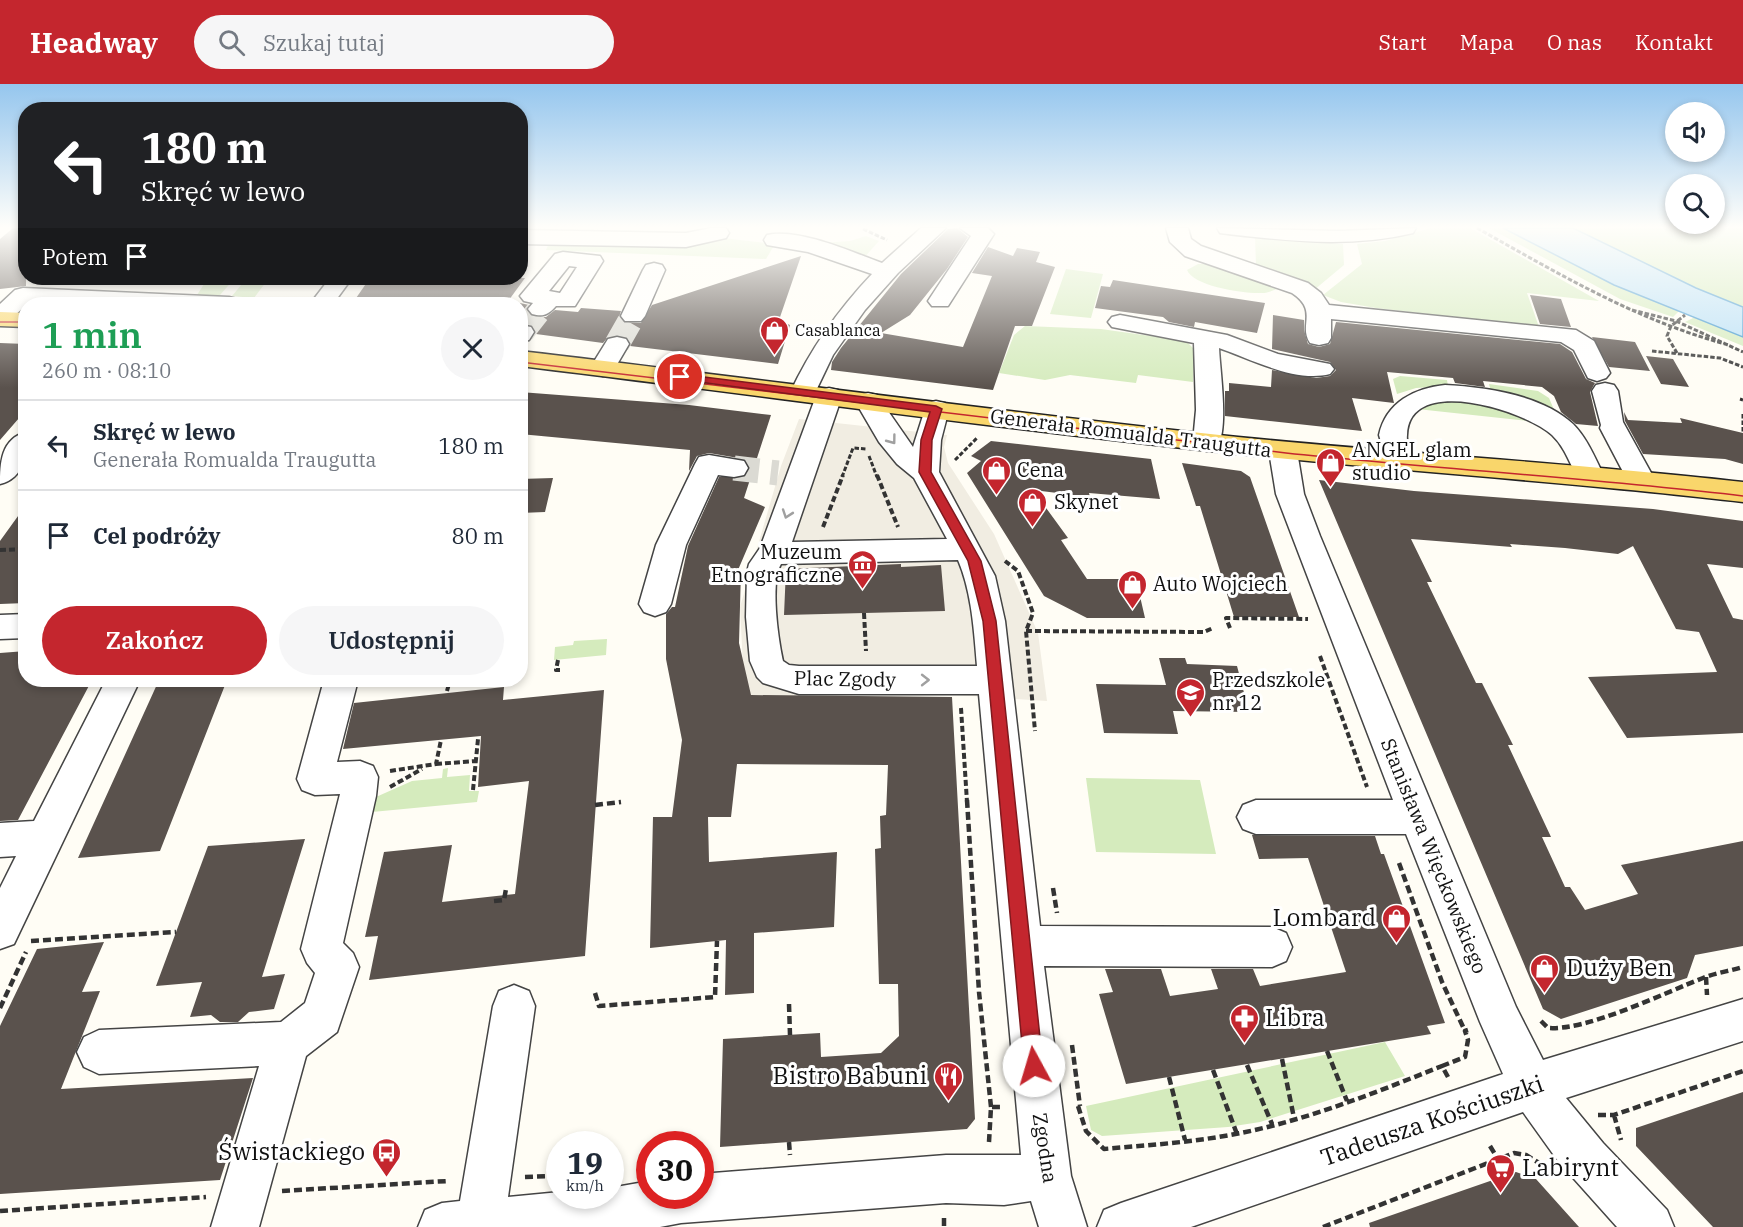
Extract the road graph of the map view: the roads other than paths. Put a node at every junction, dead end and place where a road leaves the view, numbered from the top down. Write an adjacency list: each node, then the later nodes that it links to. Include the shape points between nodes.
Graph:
1 (649, 281): 15 (street)
2 (879, 281): 25 (street, Plac Zgody, via 821,354)
3 (953, 281): 13 (street)
4 (1281, 281): 14 (street, via 1314,297)
5 (182, 285): 10 (street)
6 (336, 285): 11 (street)
7 (147, 288): 8 (street); 9 (street)
8 (22, 297)
9 (160, 297)
10 (173, 297)
11 (326, 297)
12 (18, 301): 16 (street)
13 (940, 301)
14 (1319, 311): 20 (street); 35 (street, via 1567,335 1585,346 1601,382 1612,424)
15 (633, 316)
16 (0, 318): 17 (main road)
17 (18, 319)
18 (1120, 322): 19 (street)
19 (1206, 338): 24 (street, via 1227,342 1272,361); 28 (street)
20 (1319, 338)
21 (617, 345): 23 (street)
22 (528, 359): 23 (main road, Generała Romualda Traugutta)
23 (603, 368): 25 (main road, Generała Romualda Traugutta)
24 (1321, 369)
25 (816, 394): 26 (main road, Generała Romualda Traugutta); 39 (street, Plac Zgody, one-way to 39, via 789,475)
26 (868, 401): 27 (main road, Generała Romualda Traugutta); 32 (street, Zgodna, one-way to 32, via 907,458)
27 (936, 409): 28 (main road, Generała Romualda Traugutta); 32 (street, via 927,440)
28 (1207, 442): 29 (main road, Generała Romualda Traugutta)
29 (1283, 451): 31 (main road, Generała Romualda Traugutta); 47 (street, Stanisława Więckowskiego, via 1290,494)
30 (17, 455): 36 (street)
31 (1399, 462): 34 (main road, Generała Romualda Traugutta); 34 (street, via 1393,435 1400,417 1416,401 1432,394 1460,394 1504,401 1542,414 1562,428)
32 (938, 467): 38 (street, Zgodna)
33 (734, 468): 40 (street, via 709,464 671,545)
34 (1590, 476): 35 (main road, Generała Romualda Traugutta)
35 (1641, 480): 37 (main road, Generała Romualda Traugutta)
36 (0, 481)
37 (1743, 492)
38 (968, 549): 39 (street); 43 (street, Zgodna, via 980,576 989,621)
39 (773, 553): 43 (street, Plac Zgody, one-way to 43, via 764,563 761,601 767,664 778,676 799,680)
40 (655, 604)
41 (18, 626): 42 (street)
42 (0, 627)
43 (994, 680): 51 (street, Zgodna)
44 (120, 687): 48 (street)
45 (339, 687): 55 (street, via 315,779 360,777 321,949 338,968 322,1017)
46 (1256, 817): 47 (street)
47 (1417, 817): 57 (street, Stanisława Więckowskiego, via 1501,1022)
48 (46, 837): 49 (street); 50 (street)
49 (0, 840)
50 (16, 935)
51 (1021, 946): 52 (street); 58 (street, Zgodna)
52 (1272, 947)
53 (514, 1006): 60 (street, via 488,1179)
54 (1743, 1020): 57 (street, Tadeusza Kościuszki)
55 (288, 1044): 56 (street); 61 (street)
56 (99, 1052)
57 (1533, 1086): 63 (street, Tadeusza Kościuszki); 64 (street, Stanisława Więckowskiego, via 1578,1149)
58 (1047, 1176): 59 (street, via 1005,1181 946,1179 681,1199); 62 (street, Zgodna)
59 (624, 1219): 60 (street)
60 (460, 1225)
61 (235, 1227)
62 (1063, 1227)
63 (1121, 1227)
64 (1650, 1227)

